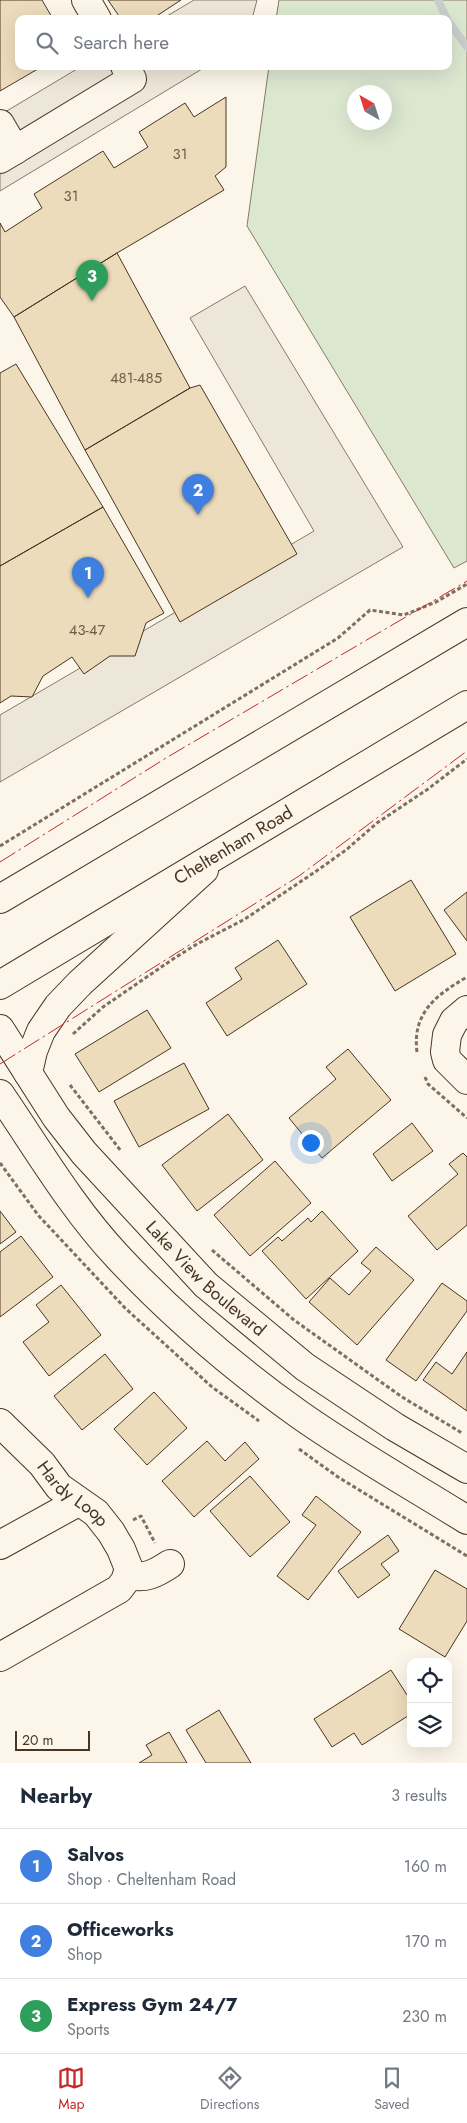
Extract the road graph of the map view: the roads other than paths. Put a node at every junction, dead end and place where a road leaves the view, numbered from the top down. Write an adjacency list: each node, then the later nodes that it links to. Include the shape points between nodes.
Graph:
1 (86, 0): 2 (street)
2 (95, 15)
3 (127, 70): 5 (street, via 132,79)
4 (0, 124): 5 (street)
5 (8, 155)
6 (467, 622): 9 (street)
7 (467, 705): 8 (street, Cheltenham Road)
8 (228, 848): 10 (street, Cheltenham Road); 13 (street, via 58,1006 41,1031)
9 (0, 899)
10 (0, 985)
11 (467, 1010): 14 (street, via 454,1021 445,1052 447,1060)
12 (0, 1029): 13 (street, Lake View Boulevard)
13 (28, 1073): 17 (street, Lake View Boulevard)
14 (467, 1080)
15 (0, 1094): 18 (street)
16 (0, 1120): 18 (street)
17 (60, 1123): 18 (street); 20 (street, Lake View Boulevard, via 119,1194 206,1285 305,1367)
18 (33, 1142): 22 (street, via 116,1255 214,1349 302,1416)
19 (0, 1423): 21 (street, Hardy Loop, via 42,1464 59,1487)
20 (467, 1469)
21 (78, 1502): 23 (street); 25 (street, Hardy Loop, via 96,1513 111,1532 129,1569)
22 (467, 1520)
23 (0, 1545)
24 (170, 1564): 25 (street, via 146,1577)
25 (128, 1575): 26 (street, via 120,1588)
26 (0, 1657)

